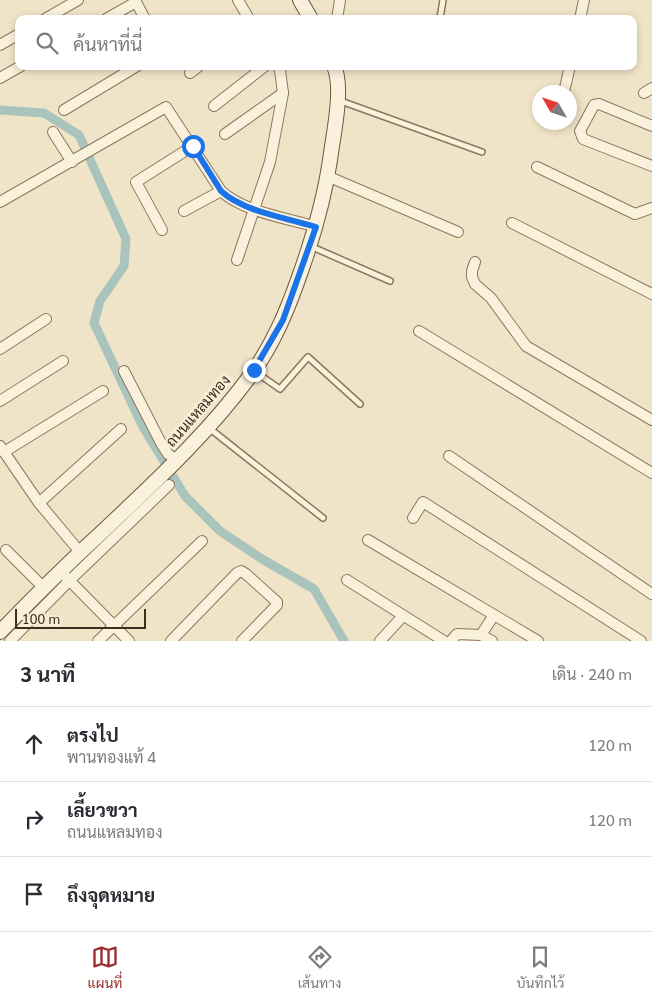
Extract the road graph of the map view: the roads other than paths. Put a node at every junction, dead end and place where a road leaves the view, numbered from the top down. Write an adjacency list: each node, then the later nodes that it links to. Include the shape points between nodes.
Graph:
1 (78, 0): 8 (street)
2 (238, 0): 11 (street)
3 (300, 0): 12 (main road)
4 (340, 0): 13 (street)
5 (443, 0): 14 (lane)
6 (584, 0): 15 (street)
7 (136, 1): 9 (street); 10 (street)
8 (52, 15)
9 (113, 15)
10 (143, 15)
11 (247, 15)
12 (309, 15)
13 (338, 15)
14 (440, 15)
15 (581, 15)
16 (15, 36): 17 (street)
17 (0, 45)
18 (15, 69): 26 (street)
19 (130, 70): 31 (street)
20 (194, 70): 25 (street)
21 (260, 70): 30 (street)
22 (280, 70): 28 (street)
23 (336, 70): 29 (main road, ถนนแหลมทอง)
24 (569, 70): 27 (street)
25 (190, 73)
26 (0, 78)
27 (566, 85)
28 (282, 93): 34 (street); 44 (street, via 270,162)
29 (338, 100): 36 (lane); 40 (main road, ถนนแหลมทอง)
30 (214, 106)
31 (64, 110)
32 (652, 126): 38 (street, via 600,104 591,109 580,131 583,139)
33 (53, 132): 37 (street)
34 (225, 134)
35 (193, 146): 37 (street, via 166,107); 41 (street); 48 (street, via 136,182)
36 (482, 152)
37 (76, 159): 42 (street)
38 (652, 166)
39 (537, 167): 43 (street, via 635,214)
40 (328, 176): 47 (main road, ถนนแหลมทอง); 49 (street)
41 (221, 191): 44 (street, via 236,202); 45 (street)
42 (0, 202)
43 (652, 208)
44 (255, 209): 47 (street); 51 (street)
45 (184, 211)
46 (512, 223): 54 (street)
47 (316, 227): 50 (main road, ถนนแหลมทอง)
48 (162, 230)
49 (458, 232)
50 (310, 246): 53 (lane); 60 (main road, ถนนแหลมทอง, via 283,320)
51 (237, 260)
52 (476, 262): 64 (street, via 472,271 475,284 491,298 526,346)
53 (390, 281)
54 (652, 294)
55 (46, 319): 57 (street)
56 (419, 331): 70 (street)
57 (0, 349)
58 (62, 361): 62 (street)
59 (124, 370): 69 (street, via 161,443)
60 (254, 370): 63 (lane, via 280,389 308,357); 65 (main road, ถนนแหลมทอง)
61 (103, 391): 67 (street)
62 (0, 401)
63 (360, 404)
64 (652, 420)
65 (209, 428): 69 (main road, ถนนแหลมทอง); 73 (lane)
66 (121, 429): 72 (street)
67 (2, 449): 72 (street)
68 (449, 456): 82 (street)
69 (175, 463): 71 (main road, ถนนแหลมทอง)
70 (652, 473)
71 (164, 481): 78 (main road, ถนนแหลมทอง); 79 (street)
72 (40, 503): 78 (street)
73 (323, 518)
74 (413, 518): 98 (street, via 423,502)
75 (368, 540): 83 (street)
76 (202, 541): 85 (street)
77 (6, 550): 81 (street)
78 (80, 552): 79 (main road, ถนนแหลมทอง)
79 (65, 576): 81 (main road, ถนนแหลมทอง); 85 (street); 89 (street)
80 (347, 580): 84 (street)
81 (43, 588): 86 (main road, ถนนแหลมทอง)
82 (652, 594)
83 (494, 615): 87 (street); 97 (street)
84 (404, 616): 93 (street); 94 (street)
85 (115, 625): 90 (street); 91 (street)
86 (0, 632)
87 (481, 635): 95 (street, via 457,634); 96 (street)
88 (244, 640): 92 (street, via 277,602 241,571)
89 (10, 641)
90 (98, 641)
91 (129, 641)
92 (171, 641)
93 (380, 641)
94 (444, 641)
95 (451, 641)
96 (492, 641)
97 (538, 641)
98 (641, 641)

